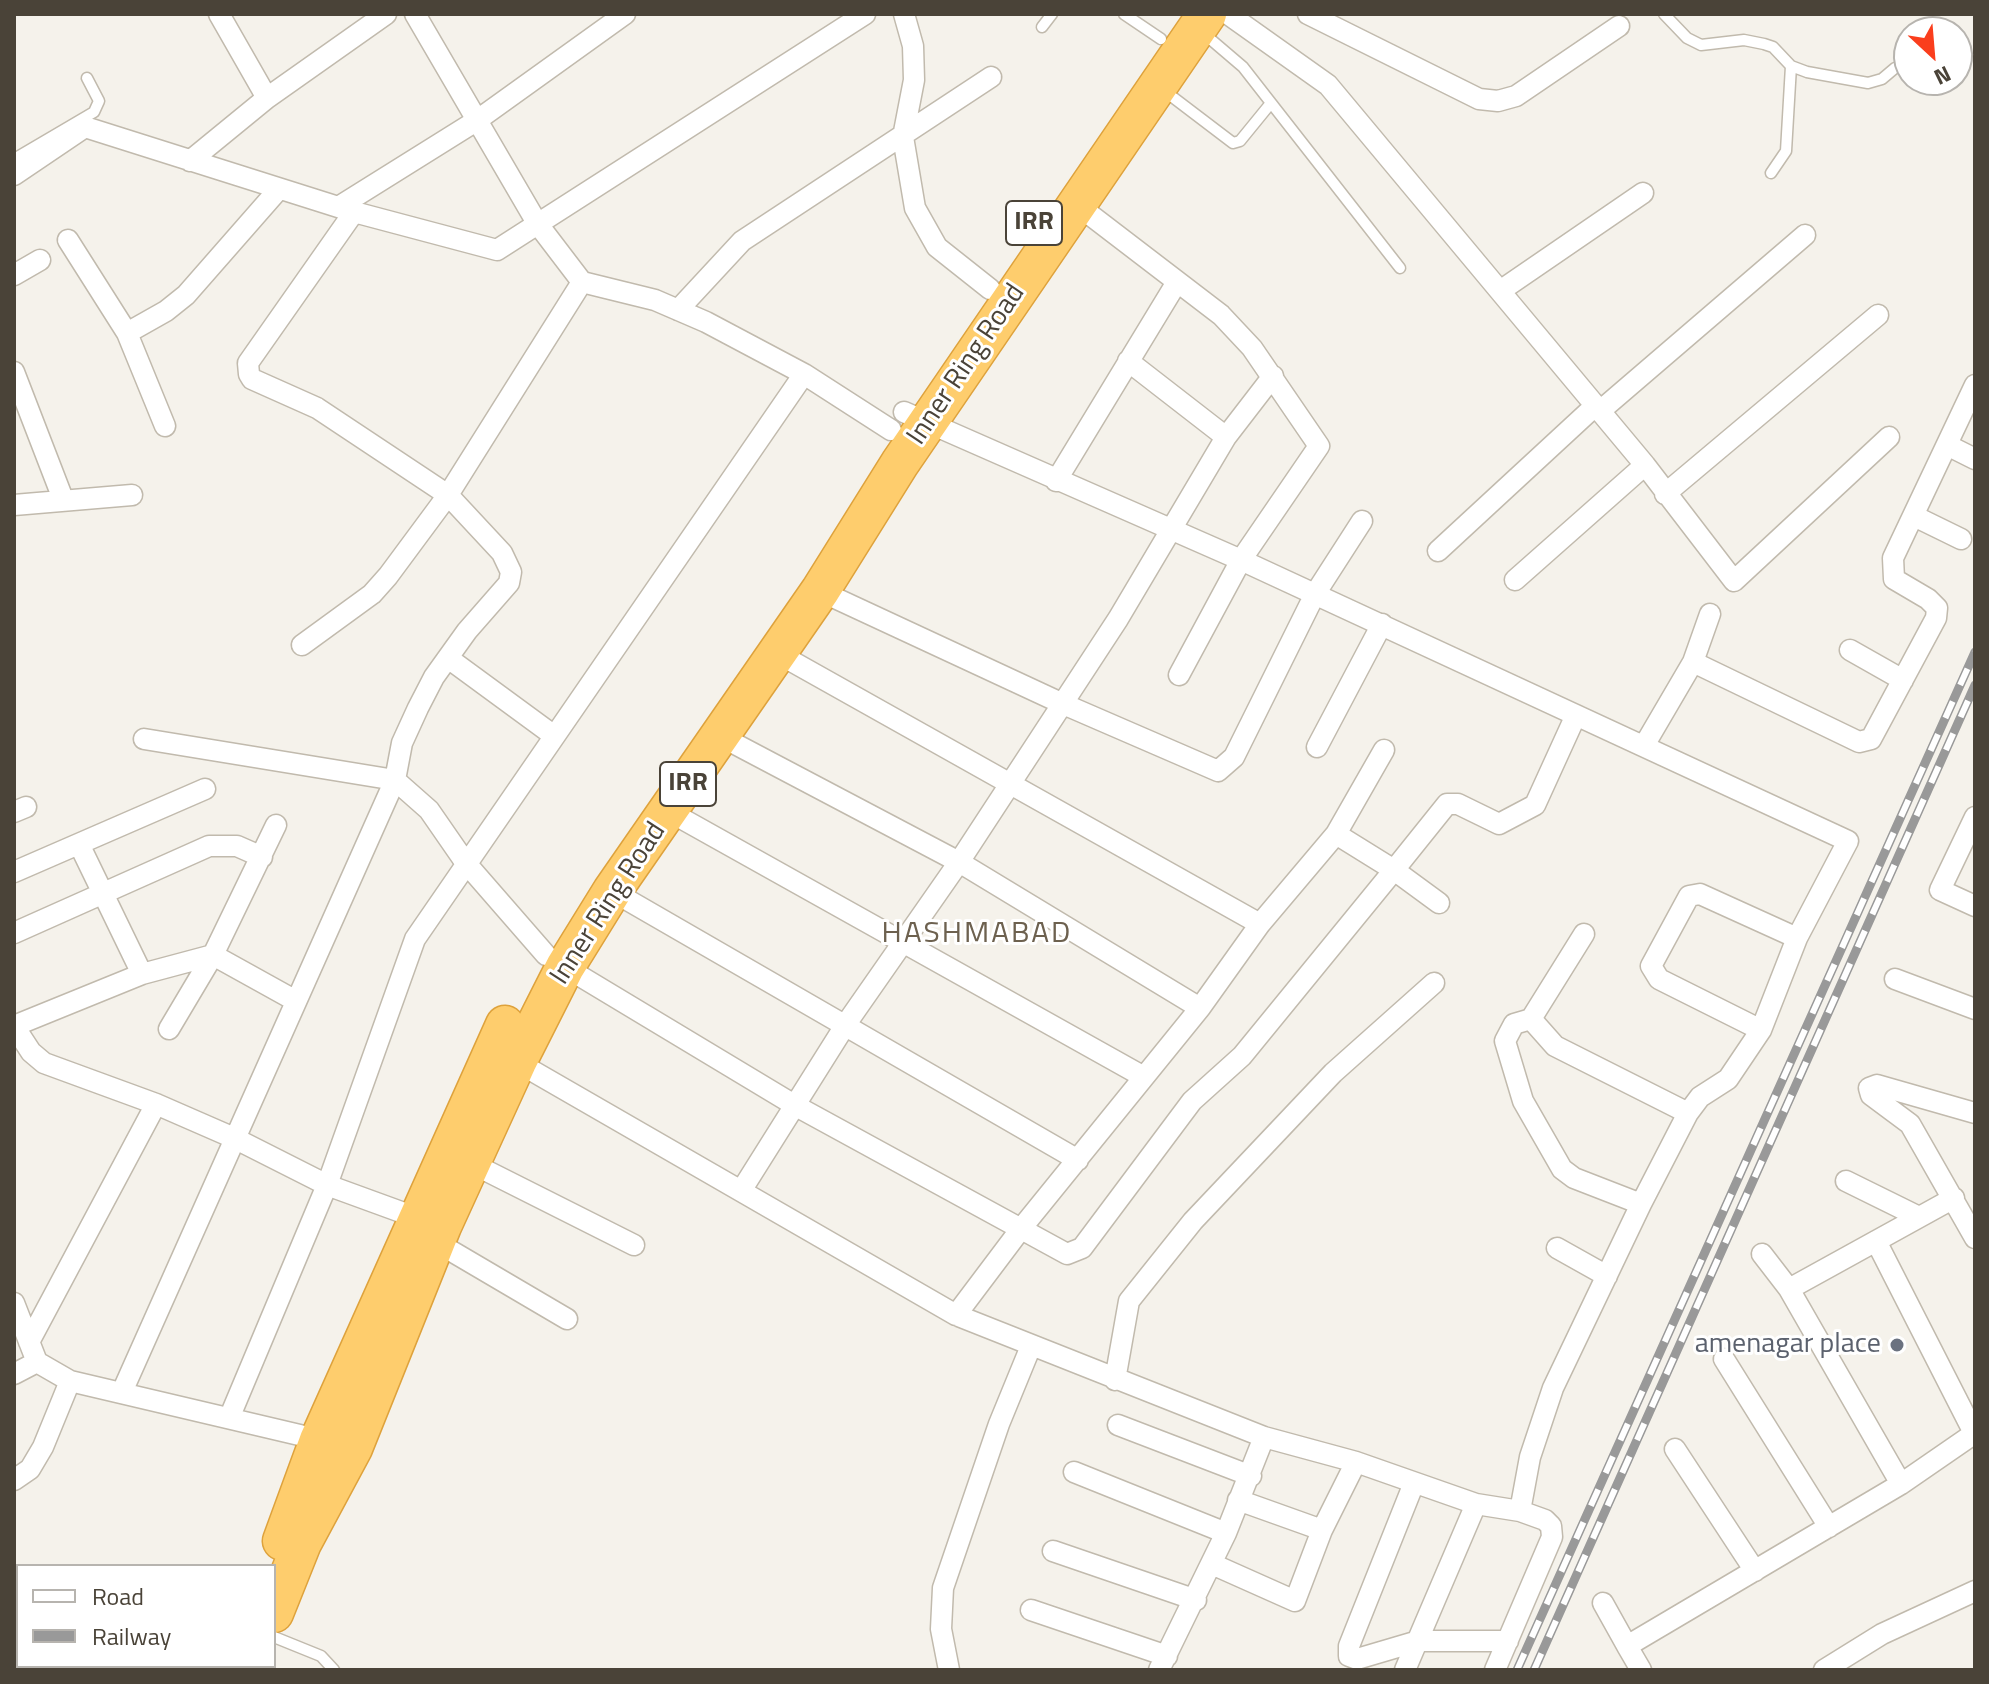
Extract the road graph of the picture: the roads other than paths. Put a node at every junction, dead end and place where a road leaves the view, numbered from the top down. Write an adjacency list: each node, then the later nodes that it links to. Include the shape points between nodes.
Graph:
1 (219, 14): 19 (street)
2 (386, 14): 19 (street)
3 (415, 14): 21 (street)
4 (625, 14): 21 (street)
5 (865, 14): 31 (street)
6 (904, 14): 22 (street, via 913,46 914,80)
7 (1052, 14): 13 (lane)
8 (1124, 14): 11 (lane)
9 (1308, 14): 12 (street, via 1479,99 1498,101 1516,96)
10 (1664, 14): 14 (lane, via 1701,45 1744,40 1764,44)
11 (1194, 22): 18 (highway, Inner Ring Road / IRR); 20 (lane, via 1243,67); 39 (highway, Inner Ring Road / IRR); 40 (street, via 1328,85)
12 (1619, 26)
13 (1042, 27)
14 (1791, 66): 15 (lane, via 1868,83); 25 (lane, via 1786,151)
15 (1893, 70)
16 (991, 77): 22 (street)
17 (87, 78): 23 (lane, via 99,101 94,112)
18 (1158, 85): 20 (lane, via 1233,143); 29 (highway, Inner Ring Road / IRR)
19 (267, 98): 24 (street)
20 (1271, 103): 35 (lane)
21 (476, 121): 30 (street); 31 (street)
22 (903, 137): 39 (street, via 915,208 925,229 937,247); 41 (street, via 742,241)
23 (14, 159)
24 (190, 161): 26 (street, via 85,127); 27 (street)
25 (1771, 173)
26 (14, 175)
27 (278, 190): 30 (street); 43 (street, via 186,295)
28 (1643, 193): 40 (street)
29 (1076, 204): 38 (street); 50 (highway, Inner Ring Road / IRR)
30 (347, 209): 31 (street, via 497,250); 60 (street, via 248,363 249,374 317,408)
31 (537, 223): 37 (street)
32 (1805, 235): 49 (street)
33 (68, 240): 43 (street)
34 (40, 260): 36 (street)
35 (1400, 268)
36 (14, 275)
37 (582, 282): 41 (street); 60 (street)
38 (1177, 282): 44 (street); 47 (street, via 1221,315)
39 (990, 289): 50 (highway, Inner Ring Road / IRR)
40 (1500, 291): 49 (street)
41 (678, 310): 46 (street)
42 (1878, 315): 58 (street)
43 (127, 333): 51 (street)
44 (1128, 361): 52 (street); 57 (street)
45 (14, 372): 61 (street)
46 (804, 374): 50 (street); 83 (street)
47 (1273, 376): 52 (street); 68 (street, via 1319,448)
48 (1975, 385): 54 (street)
49 (1598, 408): 56 (street); 67 (street)
50 (907, 422): 57 (street); 70 (highway, Inner Ring Road / IRR); 112 (highway, Inner Ring Road / IRR, via 593,879)
51 (165, 426)
52 (1226, 437): 65 (street)
53 (1889, 437): 58 (street, via 1734,581)
54 (1947, 445): 55 (street); 63 (street)
55 (1975, 459)
56 (1645, 465): 58 (street); 69 (street)
57 (1056, 481): 65 (street)
58 (1665, 494)
59 (132, 495): 61 (street)
60 (448, 495): 74 (street, via 372,594); 77 (street, via 489,536 511,572 496,602)
61 (63, 499): 62 (street)
62 (14, 505)
63 (1914, 516): 66 (street); 80 (street, via 1891,570 1894,579 1937,608)
64 (1362, 521): 71 (street)
65 (1171, 528): 68 (street); 81 (street)
66 (1961, 539)
67 (1438, 551)
68 (1241, 560): 71 (street); 79 (street)
69 (1515, 580)
70 (820, 591): 76 (highway, Inner Ring Road / IRR); 81 (street)
71 (1315, 594): 73 (street); 81 (street, via 1234,757 1223,769 1214,770)
72 (1710, 614): 78 (street)
73 (1382, 624): 82 (street); 87 (street)
74 (302, 645)
75 (1850, 650): 80 (street)
76 (777, 653): 84 (highway, Inner Ring Road / IRR); 90 (street)
77 (448, 658): 83 (street); 89 (street, via 402,743)
78 (1693, 662): 80 (street, via 1866,742); 86 (street)
79 (1179, 675)
80 (1903, 680)
81 (1061, 703): 90 (street)
82 (1576, 715): 86 (street); 100 (street, via 1535,805 1499,824 1447,804)
83 (553, 735): 98 (street)
84 (720, 736): 92 (highway, Inner Ring Road / IRR); 99 (street)
85 (144, 739): 89 (street)
86 (1645, 744): 109 (street, via 1848,841)
87 (1317, 747)
88 (1384, 750): 95 (street)
89 (395, 780): 98 (street, via 429,810); 116 (street)
90 (1009, 782): 99 (street); 106 (street)
91 (205, 789): 96 (street)
92 (670, 812): 102 (highway, Inner Ring Road / IRR); 110 (street)
93 (1975, 817): 105 (street, via 1940,890)
94 (276, 825): 97 (street)
95 (1336, 834): 100 (street); 106 (street)
96 (79, 844): 101 (street); 103 (street)
97 (262, 857): 103 (street, via 237,846 209,846); 111 (street)
98 (465, 862): 112 (street); 134 (street, via 415,939)
99 (959, 862): 110 (street); 117 (street)
100 (1394, 870): 104 (street); 140 (street, via 1242,1056 1192,1101 1082,1248 1067,1254)
101 (14, 872)
102 (612, 891): 112 (highway, Inner Ring Road / IRR); 120 (street)
103 (105, 895): 107 (street); 113 (street)
104 (1439, 903)
105 (1975, 906)
106 (1260, 924): 117 (street)
107 (14, 933)
108 (1584, 934): 119 (street)
109 (1797, 938): 123 (street); 123 (street, via 1700,894 1689,896 1651,966 1659,979)
110 (905, 941): 120 (street); 125 (street)
111 (213, 955): 113 (street); 116 (street); 122 (street)
112 (556, 961): 124 (highway, Inner Ring Road / IRR); 127 (street); 139 (highway, Inner Ring Road / IRR, via 519,997 477,1083)
113 (142, 974): 121 (street)
114 (1895, 979): 118 (street)
115 (1434, 983): 155 (street, via 1333,1073 1183,1232 1129,1301)
116 (296, 1001): 130 (street)
117 (1200, 1008): 125 (street)
118 (1975, 1009)
119 (1531, 1019): 128 (street, via 1555,1046); 137 (street, via 1514,1024 1505,1041 1523,1101 1550,1152 1574,1178)
120 (846, 1024): 127 (street); 131 (street)
121 (14, 1026): 126 (street, via 44,1063)
122 (169, 1029)
123 (1761, 1030): 128 (street, via 1728,1079 1700,1097)
124 (517, 1062): 132 (highway, Inner Ring Road / IRR); 135 (street)
125 (1144, 1077): 131 (street)
126 (156, 1104): 130 (street); 152 (street)
127 (796, 1106): 135 (street); 140 (street)
128 (1688, 1113): 137 (street)
129 (1975, 1113): 136 (street, via 1877,1085 1869,1088 1910,1124)
130 (234, 1138): 134 (street); 157 (street)
131 (1078, 1160): 140 (street)
132 (471, 1163): 139 (highway, Inner Ring Road / IRR); 143 (street)
133 (1846, 1181): 138 (street)
134 (327, 1185): 139 (street); 158 (street)
135 (741, 1191): 149 (street)
136 (1954, 1198): 138 (street); 141 (street)
137 (1641, 1204): 146 (street)
138 (1919, 1217): 142 (street)
139 (432, 1229): 150 (street); 162 (highway, Inner Ring Road / IRR)
140 (1020, 1230): 149 (street)
141 (1975, 1238)
142 (1876, 1241): 147 (street); 160 (street)
143 (634, 1245)
144 (1557, 1248): 146 (street)
145 (1762, 1254): 147 (street)
146 (1607, 1276): 172 (street, via 1553,1388 1530,1457)
147 (1789, 1289): 169 (street)
148 (14, 1303): 152 (street)
149 (956, 1315): 151 (street)
150 (567, 1319)
151 (1031, 1346): 155 (street); 191 (street, via 943,1588 941,1629)
152 (33, 1352): 154 (street); 156 (street)
153 (1724, 1359): 173 (street)
154 (14, 1374)
155 (1115, 1380): 161 (street)
156 (70, 1381): 157 (street); 167 (street, via 43,1447 30,1469)
157 (122, 1392): 158 (street)
158 (230, 1416): 162 (street)
159 (1118, 1425): 166 (street)
160 (1974, 1433): 169 (street)
161 (1264, 1437): 164 (street); 166 (street)
162 (336, 1444): 177 (highway, Inner Ring Road / IRR); 183 (highway, Inner Ring Road / IRR)
163 (1675, 1449): 179 (street)
164 (1356, 1462): 168 (street); 174 (street)
165 (1074, 1472): 175 (street)
166 (1251, 1476): 170 (street)
167 (14, 1480)
168 (1414, 1483): 171 (street); 186 (street, via 1348,1651 1357,1659)
169 (1901, 1484): 173 (street)
170 (1238, 1500): 174 (street); 175 (street)
171 (1476, 1504): 172 (street); 186 (street)
172 (1520, 1511): 187 (street, via 1545,1520 1554,1532)
173 (1829, 1527): 179 (street)
174 (1322, 1530): 178 (street, via 1295,1601)
175 (1226, 1533): 178 (street)
176 (1053, 1551): 181 (street)
177 (274, 1564)
178 (1212, 1564): 181 (street)
179 (1755, 1571): 188 (street)
180 (1975, 1591): 195 (street, via 1882,1634)
181 (1196, 1600): 189 (street)
182 (1603, 1603): 188 (street)
183 (276, 1608)
184 (1031, 1610): 189 (street)
185 (276, 1638): 190 (lane, via 321,1656)
186 (1418, 1641): 187 (street); 192 (street)
187 (1508, 1641): 193 (street)
188 (1627, 1646): 194 (street)
189 (1163, 1663)
190 (334, 1670)
191 (949, 1670)
192 (1405, 1670)
193 (1495, 1670)
194 (1641, 1670)
195 (1824, 1670)

